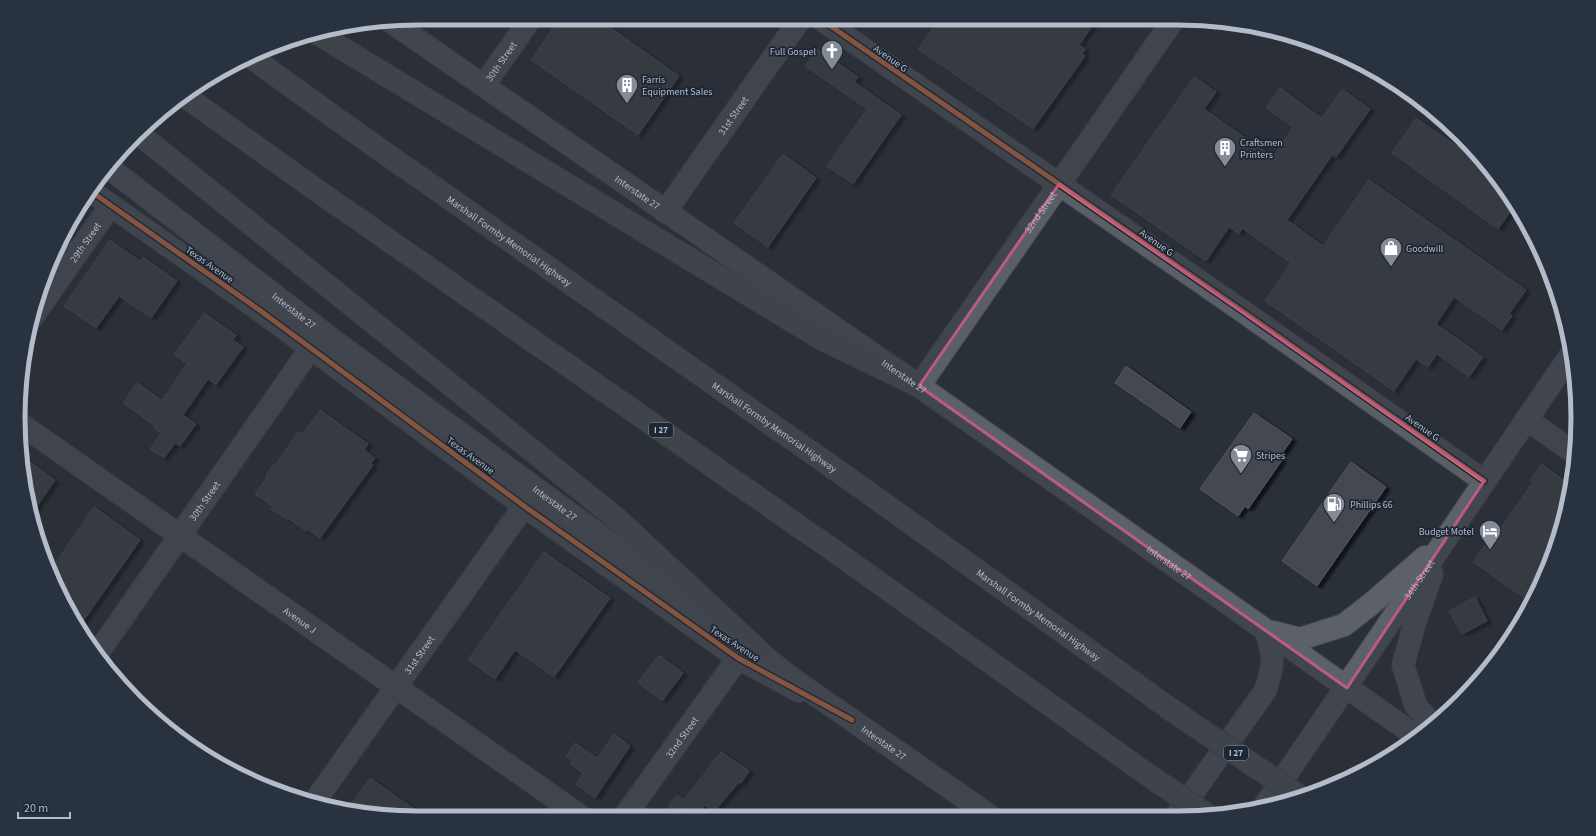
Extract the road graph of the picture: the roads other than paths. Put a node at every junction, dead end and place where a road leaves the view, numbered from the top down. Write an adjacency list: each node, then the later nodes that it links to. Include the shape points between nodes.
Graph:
1 (526, 25): 8 (street, 30th Street)
2 (796, 25): 16 (street, 31st Street)
3 (829, 25): 13 (street, Avenue G)
4 (1170, 25): 13 (street, 32nd Street)
5 (397, 26): 8 (main road, Interstate 27)
6 (323, 37): 21 (highway, via 822,339)
7 (256, 61): 38 (highway, Marshall Formby Memorial Highway / I 27, bridge, via 1173,711)
8 (484, 85): 16 (main road, Interstate 27)
9 (189, 99): 41 (highway, I 27, bridge)
10 (143, 137): 31 (highway, via 616,518)
11 (113, 171): 18 (main road, Interstate 27)
12 (110, 175): 18 (street)
13 (1059, 184): 21 (street, 32nd Street); 25 (street, Avenue G)
14 (95, 194): 15 (street, Texas Avenue)
15 (111, 205): 17 (street, 29th Street); 19 (street, Texas Avenue)
16 (665, 212): 21 (main road, Interstate 27)
17 (42, 303)
18 (331, 339): 31 (main road, Interstate 27)
19 (311, 348): 26 (street, Texas Avenue); 27 (street, 30th Street)
20 (1567, 361): 22 (main road, 34th Street)
21 (919, 386): 29 (main road, Interstate 27)
22 (1526, 419): 24 (street); 25 (main road, 34th Street)
23 (25, 427): 27 (street, Avenue J)
24 (1570, 449)
25 (1484, 481): 28 (main road, 34th Street)
26 (524, 506): 32 (street, Texas Avenue); 33 (street, 31st Street)
27 (179, 534): 30 (street, 30th Street); 33 (street, Avenue J)
28 (1443, 542): 29 (main road, via 1344,625 1300,639); 34 (main road, 34th Street); 36 (main road, via 1403,665 1416,706)
29 (1265, 630): 34 (main road, Interstate 27); 45 (main road, via 1272,648 1272,671 1265,691)
30 (100, 649)
31 (759, 651): 35 (main road, Interstate 27, via 794,680)
32 (738, 658): 35 (street, Texas Avenue); 43 (street, 32nd Street)
33 (396, 686): 39 (street, 31st Street); 42 (street, Avenue J)
34 (1347, 688): 37 (main road, Interstate 27); 40 (main road, 34th Street)
35 (852, 720): 44 (main road, Interstate 27)
36 (1429, 720)
37 (1412, 733)
38 (1295, 793)
39 (317, 798)
40 (1268, 800)
41 (1200, 810)
42 (573, 811)
43 (630, 811)
44 (983, 811)
45 (1180, 811)

